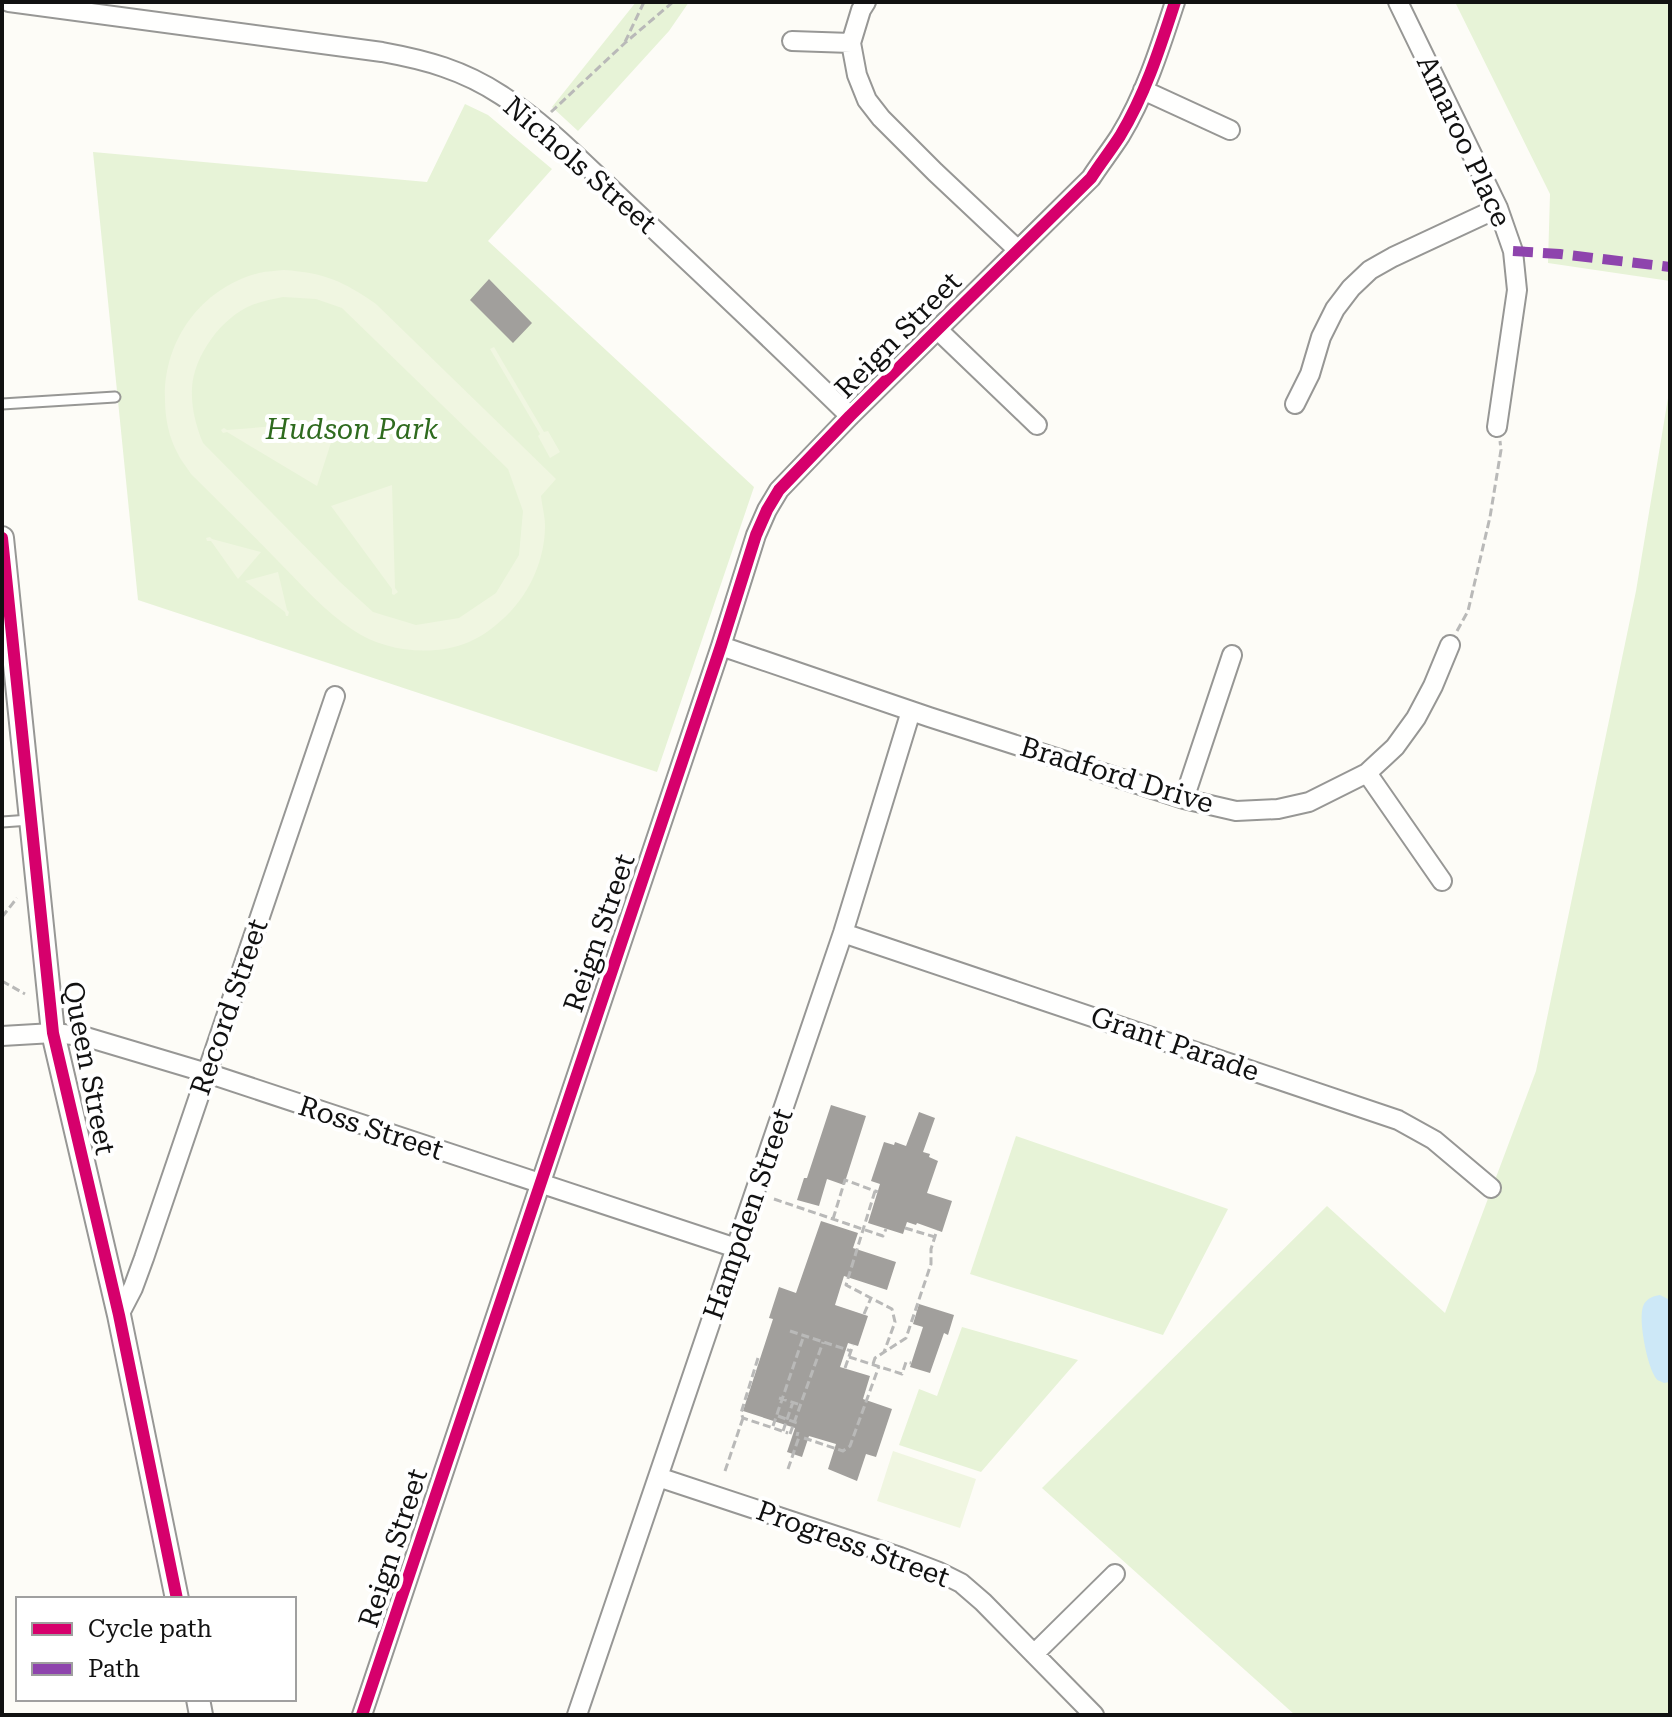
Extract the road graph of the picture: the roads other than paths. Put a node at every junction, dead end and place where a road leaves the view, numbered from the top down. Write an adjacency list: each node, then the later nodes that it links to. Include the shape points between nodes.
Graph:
1 (9, 2): 15 (street, Nichols Street, via 382,52 461,73 539,123)
2 (866, 2): 6 (street)
3 (1174, 2): 7 (street, Reign Street)
4 (1398, 2): 9 (street, Amaroo Place)
5 (792, 41): 6 (street)
6 (851, 43): 10 (street, via 857,75 881,118)
7 (1143, 90): 8 (street); 10 (street, Reign Street, via 1091,178)
8 (1230, 130)
9 (1498, 208): 14 (street, via 1393,257 1351,288 1321,337); 17 (street, Amaroo Place, via 1513,251 1517,290)
10 (1018, 250): 11 (street, Reign Street)
11 (938, 330): 15 (street, Reign Street); 16 (street)
12 (115, 397): 13 (lane)
13 (2, 404)
14 (1295, 404)
15 (850, 416): 20 (street, Reign Street, via 779,490 767,510)
16 (1037, 425)
17 (1497, 427)
18 (2, 538): 26 (street, Queen Street)
19 (1450, 645): 24 (street, Bradford Drive, via 1416,718)
20 (721, 646): 23 (street, Bradford Drive); 33 (street, Reign Street)
21 (1232, 655): 25 (street)
22 (335, 696): 32 (street, Record Street)
23 (911, 711): 25 (street, Bradford Drive); 29 (street, Hampden Street)
24 (1367, 773): 25 (street, Bradford Drive, via 1309,802 1278,809 1236,811); 28 (street)
25 (1184, 799)
26 (30, 820): 27 (lane); 30 (street, Queen Street)
27 (2, 822)
28 (1442, 881)
29 (843, 933): 34 (street, Grant Parade, via 1398,1120 1434,1140); 35 (street, Hampden Street)
30 (53, 1033): 31 (street, Ross Street); 32 (street, Ross Street, via 83,1036); 36 (street, Queen Street)
31 (2, 1036)
32 (207, 1073): 33 (street, Ross Street); 36 (street, Record Street, via 144,1258)
33 (539, 1183): 35 (street, Ross Street); 42 (street, Reign Street)
34 (1491, 1188)
35 (736, 1248): 37 (street, Hampden Street)
36 (119, 1315): 39 (street, Queen Street)
37 (658, 1477): 40 (street, Progress Street, via 939,1572 961,1583); 41 (street, Hampden Street)
38 (1115, 1574): 40 (street)
39 (177, 1597)
40 (1034, 1654): 43 (street, Progress Street)
41 (582, 1713)
42 (362, 1715)
43 (1094, 1715)

